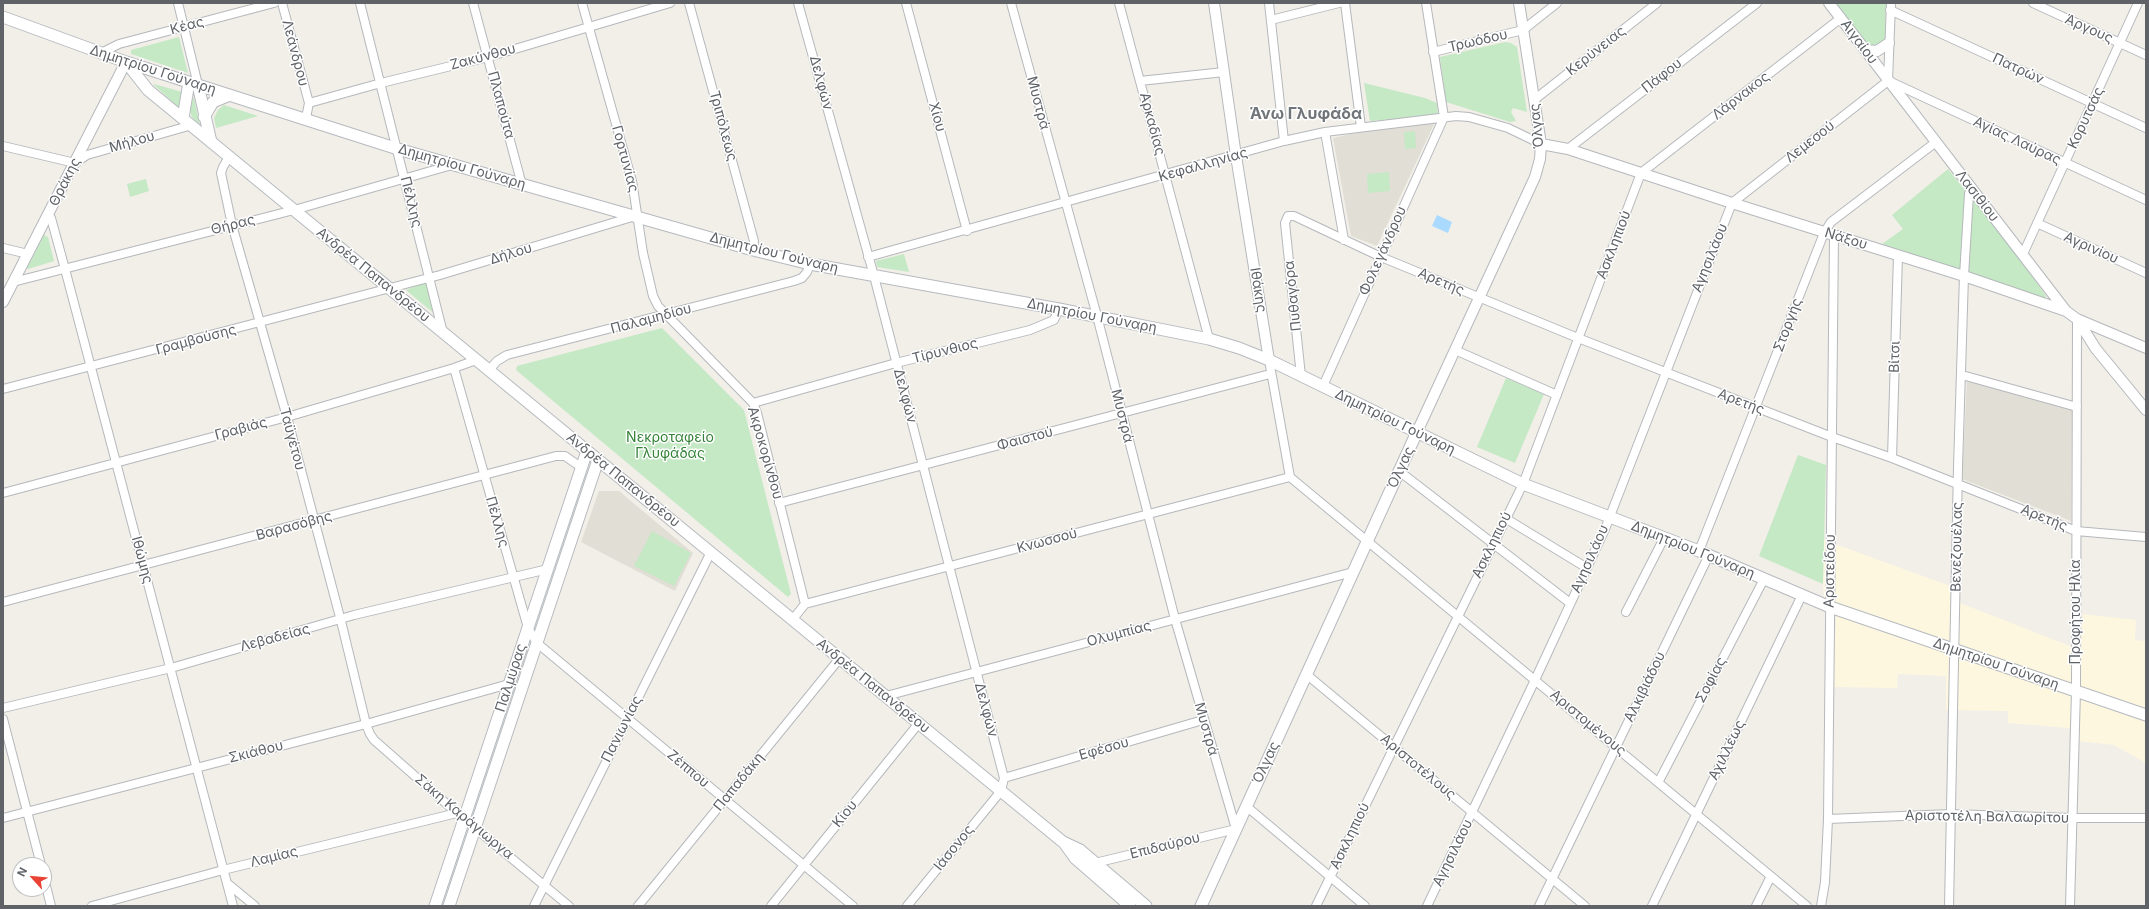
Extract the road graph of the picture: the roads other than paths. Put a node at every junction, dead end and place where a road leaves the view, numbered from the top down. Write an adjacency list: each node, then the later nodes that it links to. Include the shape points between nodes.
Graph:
1 (178, 3): 29 (street)
2 (274, 3): 29 (street, Κέας)
3 (282, 3): 47 (street, Λεάνδρου)
4 (360, 3): 43 (street, Πέλλης)
5 (473, 3): 38 (street, Πλαπούτα)
6 (582, 3): 30 (street, Γορτυνίας)
7 (670, 3): 30 (street, Ζακύνθου)
8 (689, 3): 87 (street, Τριπόλεως, via 754,241)
9 (798, 3): 91 (street, Δελφών)
10 (906, 3): 82 (street, Χίου)
11 (1011, 3): 74 (street, Μυστρά)
12 (1119, 3): 41 (street, Αρκαδίας)
13 (1214, 3): 40 (street, Ιθάκης)
14 (1269, 3): 28 (street)
15 (1339, 3): 28 (street)
16 (1345, 3): 53 (street)
17 (1426, 3): 35 (street)
18 (1519, 3): 31 (street, Όλγας)
19 (1557, 3): 31 (street)
20 (1657, 3): 46 (street, Κερύνειας)
21 (1757, 3): 62 (street, Πάφου)
22 (1830, 3): 27 (street, Αιγαίου)
23 (2032, 3): 33 (street, Άργους)
24 (2138, 3): 33 (street, Κορυτσάς)
25 (1891, 6): 32 (street); 48 (street, Πατρών)
26 (3, 17): 36 (main road, Δημητρίου Γούναρη)
27 (1841, 18): 34 (street, Αιγαίου); 68 (street, Λάρνακος)
28 (1271, 20): 57 (street)
29 (184, 26): 36 (street, Κέας, via 119,44); 44 (street)
30 (588, 26): 38 (street, Ζακύνθου); 78 (street, Γορτυνίας, via 632,182)
31 (1523, 30): 35 (street, Τρωόδου); 46 (street, Όλγας)
32 (1889, 43): 34 (street, via 1877,51); 42 (street)
33 (2120, 43): 37 (street, Άργους); 48 (street, Κορυτσάς)
34 (1866, 50): 42 (street, Αιγαίου)
35 (1434, 52): 49 (street)
36 (101, 53): 39 (main road, Δημητρίου Γούναρη)
37 (2146, 55)
38 (488, 57): 43 (street, Ζακύνθου); 71 (street, Πλαπούτα)
39 (126, 62): 44 (main road, Δημητρίου Γούναρη); 52 (main road, Ανδρέα Παπανδρέου, via 148,90); 65 (street, Θράκης)
40 (1224, 72): 41 (street); 63 (street, Ιθάκης)
41 (1140, 81): 69 (street, Αρκαδίας)
42 (1888, 81): 58 (street, Λασιθίου); 66 (street, Αγίας Λαύρας); 75 (street, Λεμεσού)
43 (381, 83): 47 (street, Ζακύνθου); 61 (street, Πέλλης)
44 (193, 84): 45 (main road, Δημητρίου Γούναρη); 50 (main road); 52 (main road)
45 (230, 95): 50 (main road, via 213,102); 51 (main road, Δημητρίου Γούναρη)
46 (1534, 100): 59 (street, Όλγας)
47 (309, 103): 51 (street)
48 (2092, 104): 54 (street, Πατρών); 66 (street, Κορυτσάς)
49 (1444, 116): 53 (street, Κεφαλληνίας); 59 (street, Κεφαλληνίας, via 1486,121 1508,128); 92 (street, Φολεγάνδρου)
50 (204, 117): 56 (main road)
51 (306, 118): 61 (main road, Δημητρίου Γούναρη)
52 (187, 122): 56 (main road, Ανδρέα Παπανδρέου); 65 (street, Μήλου, via 87,155)
53 (1361, 127): 55 (street, Κεφαλληνίας)
54 (2146, 128)
55 (1324, 132): 57 (street, Κεφαλληνίας); 85 (street)
56 (211, 142): 64 (main road, Ανδρέα Παπανδρέου)
57 (1284, 142): 63 (street, Κεφαλληνίας)
58 (1936, 142): 72 (street, Λασιθίου); 83 (street, Στοργής, via 1831,222)
59 (1541, 144): 62 (street, Νάξου); 101 (street, Όλγας, via 1535,177)
60 (3, 146): 65 (street)
61 (398, 149): 67 (main road, Δημητρίου Γούναρη); 70 (street, Πέλλης)
62 (1568, 149): 68 (street, Νάξου)
63 (1236, 156): 69 (street, Κεφαλληνίας); 115 (street, Ιθάκης)
64 (229, 157): 76 (main road, Ανδρέα Παπανδρέου); 81 (street, Ταϋγέτου, via 221,173)
65 (74, 163): 77 (street, Θράκης)
66 (2065, 163): 73 (street, Αγίας Λαύρας); 80 (street, Κορυτσάς)
67 (453, 165): 70 (street, Θήρας); 71 (main road, Δημητρίου Γούναρη)
68 (1642, 173): 75 (street, Νάξου); 111 (street, Ασκληπιού)
69 (1166, 176): 74 (street, Κεφαλληνίας); 110 (street, Αρκαδίας)
70 (405, 178): 76 (street, Θήρας); 98 (street, Πέλλης)
71 (522, 185): 78 (main road, Δημητρίου Γούναρη)
72 (1971, 188): 89 (street, Λασιθίου); 97 (street, Βενεζουέλας)
73 (2146, 200)
74 (1064, 202): 82 (street, Κεφαλληνίας); 106 (street, Μυστρά)
75 (1732, 203): 83 (street, Νάξου); 120 (street, Αγησιλάου)
76 (294, 210): 81 (street, Θήρας); 100 (main road, Ανδρέα Παπανδρέου)
77 (48, 215): 88 (street, Θράκης); 94 (street, Ιθώμης)
78 (635, 217): 87 (main road, Δημητρίου Γούναρη); 98 (street, Δήλου); 105 (street, Γορτυνίας, via 653,296)
79 (1286, 217): 85 (street, Αρετής, via 1294,216); 123 (street, Πυθαγόρα)
80 (2037, 223): 89 (street, Κορυτσάς); 95 (street, Αγρινίου)
81 (232, 225): 94 (street, Θήρας); 108 (street, Ταϋγέτου)
82 (967, 231): 91 (street, Κεφαλληνίας)
83 (1824, 233): 84 (street, Νάξου); 129 (street, Στοργής)
84 (1834, 236): 90 (street, Νάξου); 134 (street, Αριστείδου)
85 (1344, 240): 92 (street, Αρετής)
86 (3, 248): 88 (street)
87 (753, 250): 93 (main road, Δημητρίου Γούναρη)
88 (28, 254): 99 (street, Θράκης)
89 (2023, 254): 104 (street, Λασιθίου)
90 (1898, 255): 97 (street, Νάξου); 136 (street, Βίτσι)
91 (868, 257): 96 (street, Δελφών)
92 (1381, 257): 101 (street, Αρετής); 124 (street, Φολεγάνδρου)
93 (810, 264): 96 (main road, Δημητρίου Γούναρη); 105 (street, Παλαμηδίου, via 802,278 794,281)
94 (65, 269): 99 (street, Θήρας); 117 (street, Ιθώμης)
95 (2146, 273)
96 (874, 276): 103 (main road, Δημητρίου Γούναρη); 116 (street, Δελφών)
97 (1964, 276): 104 (street, Νάξου); 122 (street, Βενεζουέλας)
98 (430, 277): 100 (street, Δήλου); 109 (street, Πέλλης)
99 (13, 282): 102 (street, Θράκης)
100 (389, 288): 108 (street, Γραμβούσης); 109 (main road, Ανδρέα Παπανδρέου)
101 (1478, 298): 111 (street, Αρετής); 113 (street, Όλγας)
102 (3, 302)
103 (1059, 308): 106 (main road, Δημητρίου Γούναρη); 116 (street, Τίρυνθιος, via 1057,316 1049,324)
104 (2066, 311): 107 (street, Νάξου)
105 (665, 314): 119 (street, Παλαμηδίου, via 508,355 497,361); 127 (street, Ακροκορίνθου)
106 (1097, 316): 110 (main road, Δημητρίου Γούναρη); 131 (street, Μυστρά)
107 (2077, 319): 112 (street, Νάξου); 128 (street, Προφήτου Ηλία); 130 (street, via 2096,348)
108 (259, 324): 117 (street, Γραμβούσης); 132 (street, Ταϋγέτου)
109 (443, 333): 114 (main road, Ανδρέα Παπανδρέου)
110 (1209, 338): 115 (main road, Δημητρίου Γούναρη)
111 (1578, 338): 120 (street, Αρετής); 126 (street, Ασκληπιού)
112 (2146, 348)
113 (1455, 350): 126 (street); 133 (street, Όλγας)
114 (476, 360): 118 (street, Γραβιάς); 119 (main road, Ανδρέα Παπανδρέου)
115 (1269, 360): 121 (street, Ιθάκης); 123 (main road, Δημητρίου Γούναρη)
116 (896, 364): 127 (street, Τίρυνθιος); 139 (street, Δελφών)
117 (90, 368): 125 (street, Γραμβούσης); 138 (street, Ιθώμης)
118 (454, 368): 132 (street, Γραβιάς); 142 (street, Πέλλης)
119 (489, 370): 135 (main road, Ανδρέα Παπανδρέου)
120 (1665, 372): 129 (street, Αρετής); 149 (street, Αγησιλάου)
121 (1270, 374): 131 (street, Φαιστού); 143 (street, Ιθάκης)
122 (1962, 375): 128 (street); 145 (street, Βενεζουέλας)
123 (1301, 376): 124 (main road, Δημητρίου Γούναρη)
124 (1322, 386): 133 (main road, Δημητρίου Γούναρη)
125 (3, 389)
126 (1557, 395): 144 (street, Ασκληπιού)
127 (753, 403): 147 (street, Ακροκορίνθου)
128 (2076, 407): 152 (street, Προφήτου Ηλία)
129 (1756, 408): 134 (street, Αρετής); 158 (street, Στοργής)
130 (2146, 410)
131 (1121, 412): 139 (street, Φαιστού); 148 (street, Μυστρά)
132 (287, 417): 138 (street, Γραβιάς); 151 (street, Ταϋγέτου)
133 (1417, 432): 141 (main road, Όλγας); 144 (main road, Δημητρίου Γούναρη)
134 (1832, 437): 136 (street, Αρετής); 170 (street, Αριστείδου)
135 (587, 451): 137 (main road, Ανδρέα Παπανδρέου); 140 (main road, Παλμύρας)
136 (1892, 458): 145 (street, Αρετής)
137 (598, 460): 157 (main road, Ανδρέα Παπανδρέου); 177 (main road, Παλμύρας)
138 (115, 462): 146 (street, Γραβιάς); 159 (street, Ιθώμης)
139 (924, 466): 147 (street, Φαιστού); 160 (street, Δελφών)
140 (582, 468): 142 (street, Βαρασόβης, via 566,456 556,456); 162 (main road, Παλμύρας)
141 (1399, 471): 155 (main road, Όλγας); 156 (street)
142 (484, 476): 151 (street, Βαρασόβης); 164 (street, Πέλλης)
143 (1290, 477): 148 (street, Κνωσσού); 155 (street)
144 (1524, 484): 149 (main road, Δημητρίου Γούναρη); 150 (street, Ασκληπιού)
145 (1959, 484): 152 (street, Αρετής); 178 (street, Βενεζουέλας)
146 (3, 492)
147 (779, 503): 169 (street, Ακροκορίνθου)
148 (1147, 515): 160 (street, Κνωσσού); 173 (street, Μυστρά)
149 (1609, 516): 154 (main road, Δημητρίου Γούναρη); 161 (street, Αγησιλάου)
150 (1505, 518): 156 (street, Ασκληπιού); 161 (street)
151 (313, 521): 159 (street, Βαρασόβης); 175 (street, Ταϋγέτου)
152 (2076, 532): 153 (street, Αρετής); 185 (street, Προφήτου Ηλία)
153 (2146, 537)
154 (1664, 538): 158 (main road, Δημητρίου Γούναρη); 171 (street)
155 (1368, 541): 163 (main road, Όλγας); 172 (street, Αριστομένους)
156 (1492, 545): 168 (street); 172 (street, Ασκληπιού)
157 (711, 552): 174 (main road, Ανδρέα Παπανδρέου); 189 (street, Πανιωνίας)
158 (1704, 553): 165 (main road, Δημητρίου Γούναρη); 195 (street, Αλκιβιάδου)
159 (144, 565): 167 (street, Βαρασόβης); 180 (street, Ιθώμης)
160 (948, 566): 169 (street, Κνωσσού); 181 (street, Δελφών)
161 (1587, 568): 168 (street, Αγησιλάου)
162 (548, 569): 164 (street, Λεβαδείας); 176 (main road, Παλμύρας)
163 (1353, 572): 173 (street, Ολυμπίας); 182 (main road, Όλγας)
164 (512, 576): 175 (street, Λεβαδείας); 176 (street, Πέλλης)
165 (1764, 578): 166 (main road, Δημητρίου Γούναρη); 198 (street, Σοφίας)
166 (1802, 595): 170 (main road, Δημητρίου Γούναρη); 204 (street, Αχιλλέως)
167 (3, 602)
168 (1570, 603): 183 (street, Αγησιλάου)
169 (805, 604): 174 (street)
170 (1830, 607): 178 (main road, Δημητρίου Γούναρη); 210 (street, Αριστείδου)
171 (1626, 612)
172 (1458, 615): 183 (street, Αριστομένους); 194 (street, Ασκληπιού)
173 (1175, 619): 181 (street, Ολυμπίας); 191 (street, Μυστρά)
174 (793, 620): 179 (main road, Ανδρέα Παπανδρέου)
175 (341, 621): 180 (street, Λεβαδείας); 193 (street, Ταϋγέτου)
176 (528, 628): 177 (street, Ζέππου); 184 (main road, Παλμύρας)
177 (537, 643): 189 (street, Ζέππου); 211 (main road, Παλμύρας)
178 (1955, 649): 185 (main road, Δημητρίου Γούναρη); 205 (street, Βενεζουέλας)
179 (840, 658): 186 (main road, Ανδρέα Παπανδρέου); 200 (street, Παπαδάκη)
180 (171, 668): 187 (street, Λεβαδείας); 196 (street, Ιθώμης)
181 (976, 672): 186 (street, Ολυμπίας); 197 (street, Δελφών)
182 (1306, 674): 194 (street, Αριστοτέλους); 201 (main road, Όλγας)
183 (1535, 680): 195 (street, Αριστομένους); 203 (street, Αγησιλάου)
184 (509, 684): 193 (street, Σκιάθου); 206 (main road, Παλμύρας)
185 (2076, 691): 188 (main road, Δημητρίου Γούναρη); 208 (street, Προφήτου Ηλία)
186 (886, 696): 192 (main road, Ανδρέα Παπανδρέου)
187 (3, 708)
188 (2146, 715)
189 (628, 718): 200 (street, Ζέππου); 222 (street, Πανιωνίας)
190 (3, 719): 202 (street)
191 (1203, 720): 197 (street, Εφέσου); 212 (street, Μυστρά)
192 (918, 723): 199 (main road, Ανδρέα Παπανδρέου); 216 (street, Κίου)
193 (366, 724): 196 (street, Σκιάθου); 206 (street, Σάκη Καράγιωργα, via 374,740)
194 (1393, 746): 203 (street, Αριστοτέλους); 219 (street, Ασκληπιού)
195 (1616, 746): 198 (street, Αριστομένους); 220 (street, Αλκιβιάδου)
196 (195, 768): 202 (street, Σκιάθου); 217 (street, Ιθώμης)
197 (1004, 778): 199 (street, Δελφών)
198 (1659, 781): 204 (street, Αριστομένους)
199 (1001, 791): 213 (main road, Ανδρέα Παπανδρέου); 234 (street, Ιάσονος)
200 (725, 800): 216 (street, Ζέππου); 231 (street, Παπαδάκη)
201 (1246, 806): 212 (main road, Όλγας); 219 (street)
202 (27, 811): 207 (street, Σκιάθου); 214 (street)
203 (1472, 812): 220 (street, Αριστοτέλους); 239 (street, Αγησιλάου)
204 (1697, 812): 218 (street, Αριστομένους); 242 (street, Αχιλλέως)
205 (1951, 814): 208 (street, Αριστοτέλη Βαλαωρίτου); 210 (street, Αριστοτέλη Βαλαωρίτου); 246 (street, Βενεζουέλας)
206 (461, 815): 211 (street, Σάκη Καράγιωργα); 217 (street, Λαμίας); 227 (main road, Παλμύρας)
207 (3, 818)
208 (2072, 818): 209 (street, Αριστοτέλη Βαλαωρίτου); 247 (street, Προφήτου Ηλία)
209 (2146, 818)
210 (1828, 819): 245 (street, Αριστείδου, via 1825,882)
211 (476, 827): 222 (street, Σάκη Καράγιωργα); 228 (main road, Παλμύρας)
212 (1236, 829): 215 (street, Επιδαύρου); 223 (main road, Όλγας)
213 (1063, 842): 215 (main road, Ανδρέα Παπανδρέου, via 1080,850); 235 (main road, Ανδρέα Παπανδρέου, via 1075,858)
214 (39, 857)
215 (1095, 863): 236 (main road, Ανδρέα Παπανδρέου)
216 (804, 865): 232 (street, Κίου); 233 (street, Ζέππου)
217 (223, 870): 221 (street, Ιθώμης); 224 (street, Λαμίας)
218 (1770, 876): 243 (street); 244 (street, Αριστομένους)
219 (1330, 877): 237 (street, Ασκληπιού); 238 (street)
220 (1552, 879): 240 (street, Αλκιβιάδου); 241 (street, Αριστοτέλους)
221 (227, 883): 225 (street, Ιθώμης); 226 (street)
222 (544, 886): 229 (street, Πανιωνίας); 230 (street, Σάκη Καράγιωργα)
223 (1203, 903)
224 (92, 906)
225 (233, 906)
226 (255, 906)
227 (435, 906)
228 (449, 906)
229 (534, 906)
230 (569, 906)
231 (638, 906)
232 (771, 906)
233 (853, 906)
234 (907, 906)
235 (1130, 906)
236 (1146, 906)
237 (1316, 906)
238 (1365, 906)
239 (1427, 906)
240 (1539, 906)
241 (1585, 906)
242 (1652, 906)
243 (1756, 906)
244 (1808, 906)
245 (1821, 906)
246 (1949, 906)
247 (2070, 906)

